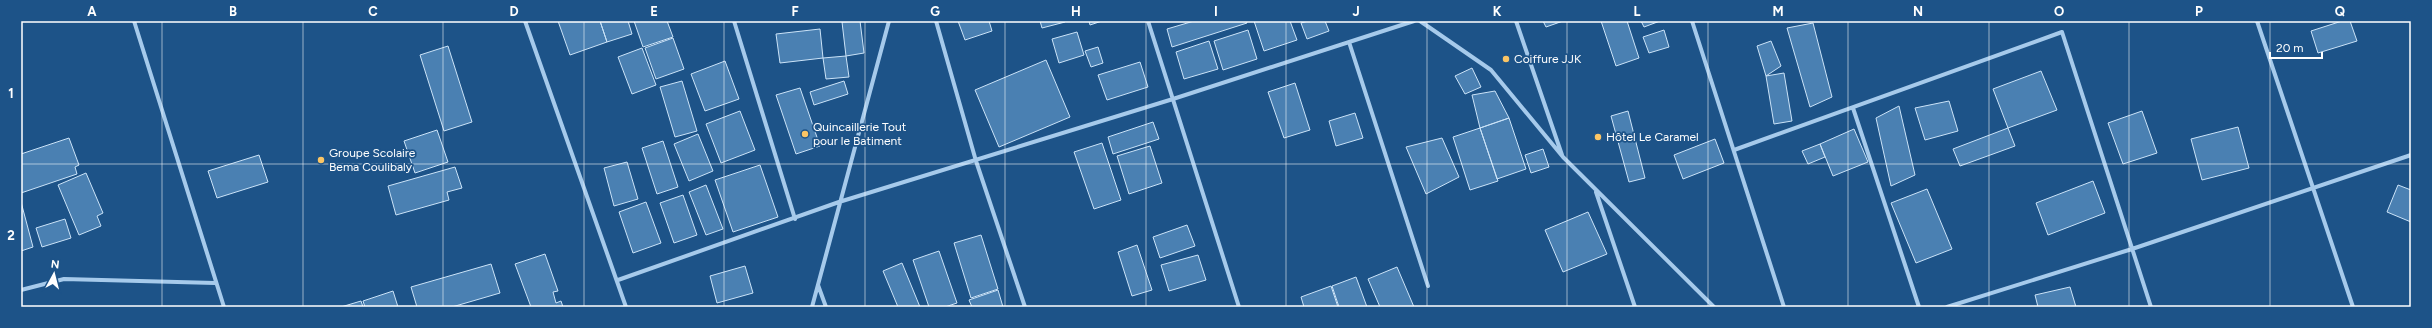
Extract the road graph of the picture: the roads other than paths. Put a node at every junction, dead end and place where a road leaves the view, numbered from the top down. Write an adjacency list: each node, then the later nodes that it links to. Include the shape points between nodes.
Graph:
1 (134, 21): 25 (street)
2 (525, 21): 24 (street)
3 (734, 21): 22 (street)
4 (889, 21): 21 (street)
5 (936, 21): 18 (street)
6 (1148, 21): 13 (street)
7 (1414, 21): 12 (street)
8 (1420, 21): 17 (street, via 1491,70)
9 (1516, 21): 17 (street)
10 (1692, 21): 15 (street)
11 (2257, 21): 19 (street)
12 (1349, 42): 13 (street); 27 (street)
13 (1173, 99): 18 (street); 34 (street)
14 (1854, 108): 15 (street); 23 (street, via 2062,32); 38 (street)
15 (1734, 150): 37 (street)
16 (2411, 155): 19 (street)
17 (1563, 158): 20 (street)
18 (976, 161): 21 (street); 33 (street)
19 (2312, 186): 23 (street); 41 (street)
20 (1595, 190): 35 (street); 36 (street)
21 (839, 202): 22 (street); 26 (street)
22 (795, 219): 24 (street)
23 (2132, 249): 39 (street); 40 (street)
24 (618, 280): 30 (street)
25 (215, 282): 28 (street, via 64,279); 29 (street)
26 (818, 285): 31 (street); 32 (street)
27 (1428, 286)
28 (21, 290)
29 (224, 307)
30 (626, 307)
31 (812, 307)
32 (826, 307)
33 (1026, 307)
34 (1239, 307)
35 (1635, 307)
36 (1714, 307)
37 (1784, 307)
38 (1918, 307)
39 (1947, 307)
40 (2151, 307)
41 (2353, 307)

